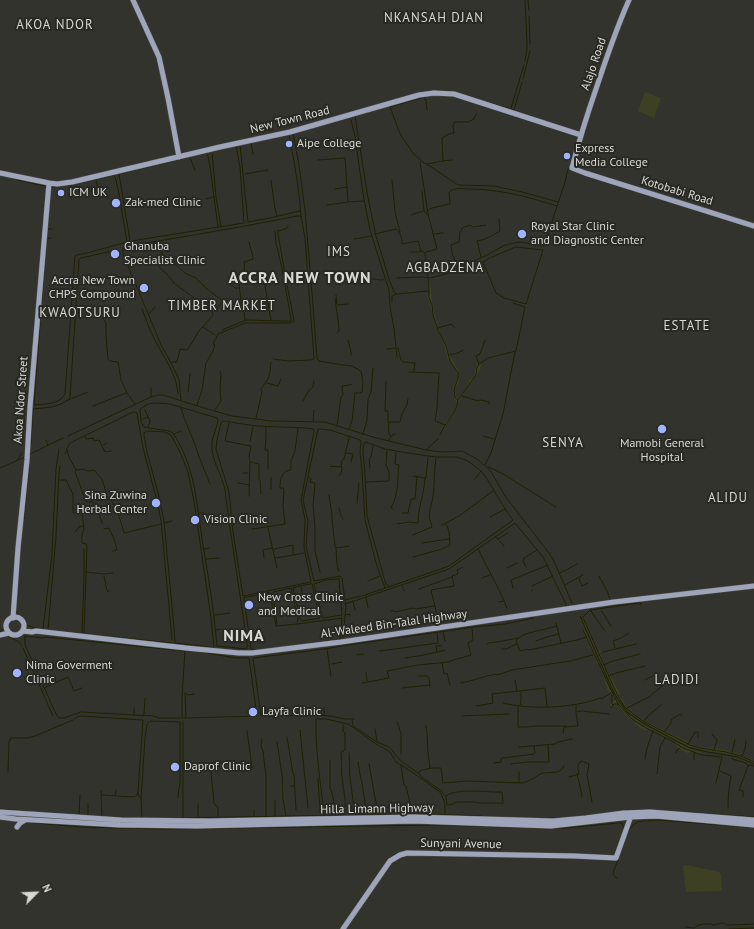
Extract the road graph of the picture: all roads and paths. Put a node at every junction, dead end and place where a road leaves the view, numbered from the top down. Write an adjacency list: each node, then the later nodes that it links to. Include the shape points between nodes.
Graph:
1 (133, 0): 4 (street, via 159,57)
2 (629, 0): 3 (street, Alajo Road)
3 (580, 135): 4 (street, New Town Road, via 454,94 434,93 290,132); 5 (street, Alajo Road)
4 (179, 157): 7 (street, New Town Road, via 72,182)
5 (572, 168): 8 (street, Kotobabi Road)
6 (0, 173): 7 (street, New Town Road)
7 (49, 183): 10 (street, Akoa Ndor Street)
8 (754, 226)
9 (754, 586): 12 (street, Al-Waleed Bin-Talal Highway, via 614,602 252,653)
10 (13, 618): 11 (street); 12 (street, via 22,621)
11 (6, 627): 13 (street); 14 (street)
12 (23, 629): 13 (street, via 20,634)
13 (9, 633): 14 (street)
14 (0, 634)
15 (0, 812): 16 (street, Hilla Limann Highway, via 121,820 414,817 553,821)
16 (637, 812): 18 (street); 22 (street, Hilla Limann Highway)
17 (0, 817): 21 (street, Hilla Limann Highway)
18 (630, 817): 19 (street, Hilla Limann Highway); 20 (street, Hilla Limann Highway); 25 (street)
19 (642, 817): 23 (street, Hilla Limann Highway); 25 (street, via 630,824)
20 (618, 819): 21 (street, Hilla Limann Highway, via 551,826 414,822 197,826); 25 (street)
21 (27, 820): 24 (street)
22 (754, 820)
23 (754, 825)
24 (17, 827)
25 (626, 831): 26 (street, Sunyani Avenue, via 616,858 407,853 400,855 390,861)
26 (343, 929)

